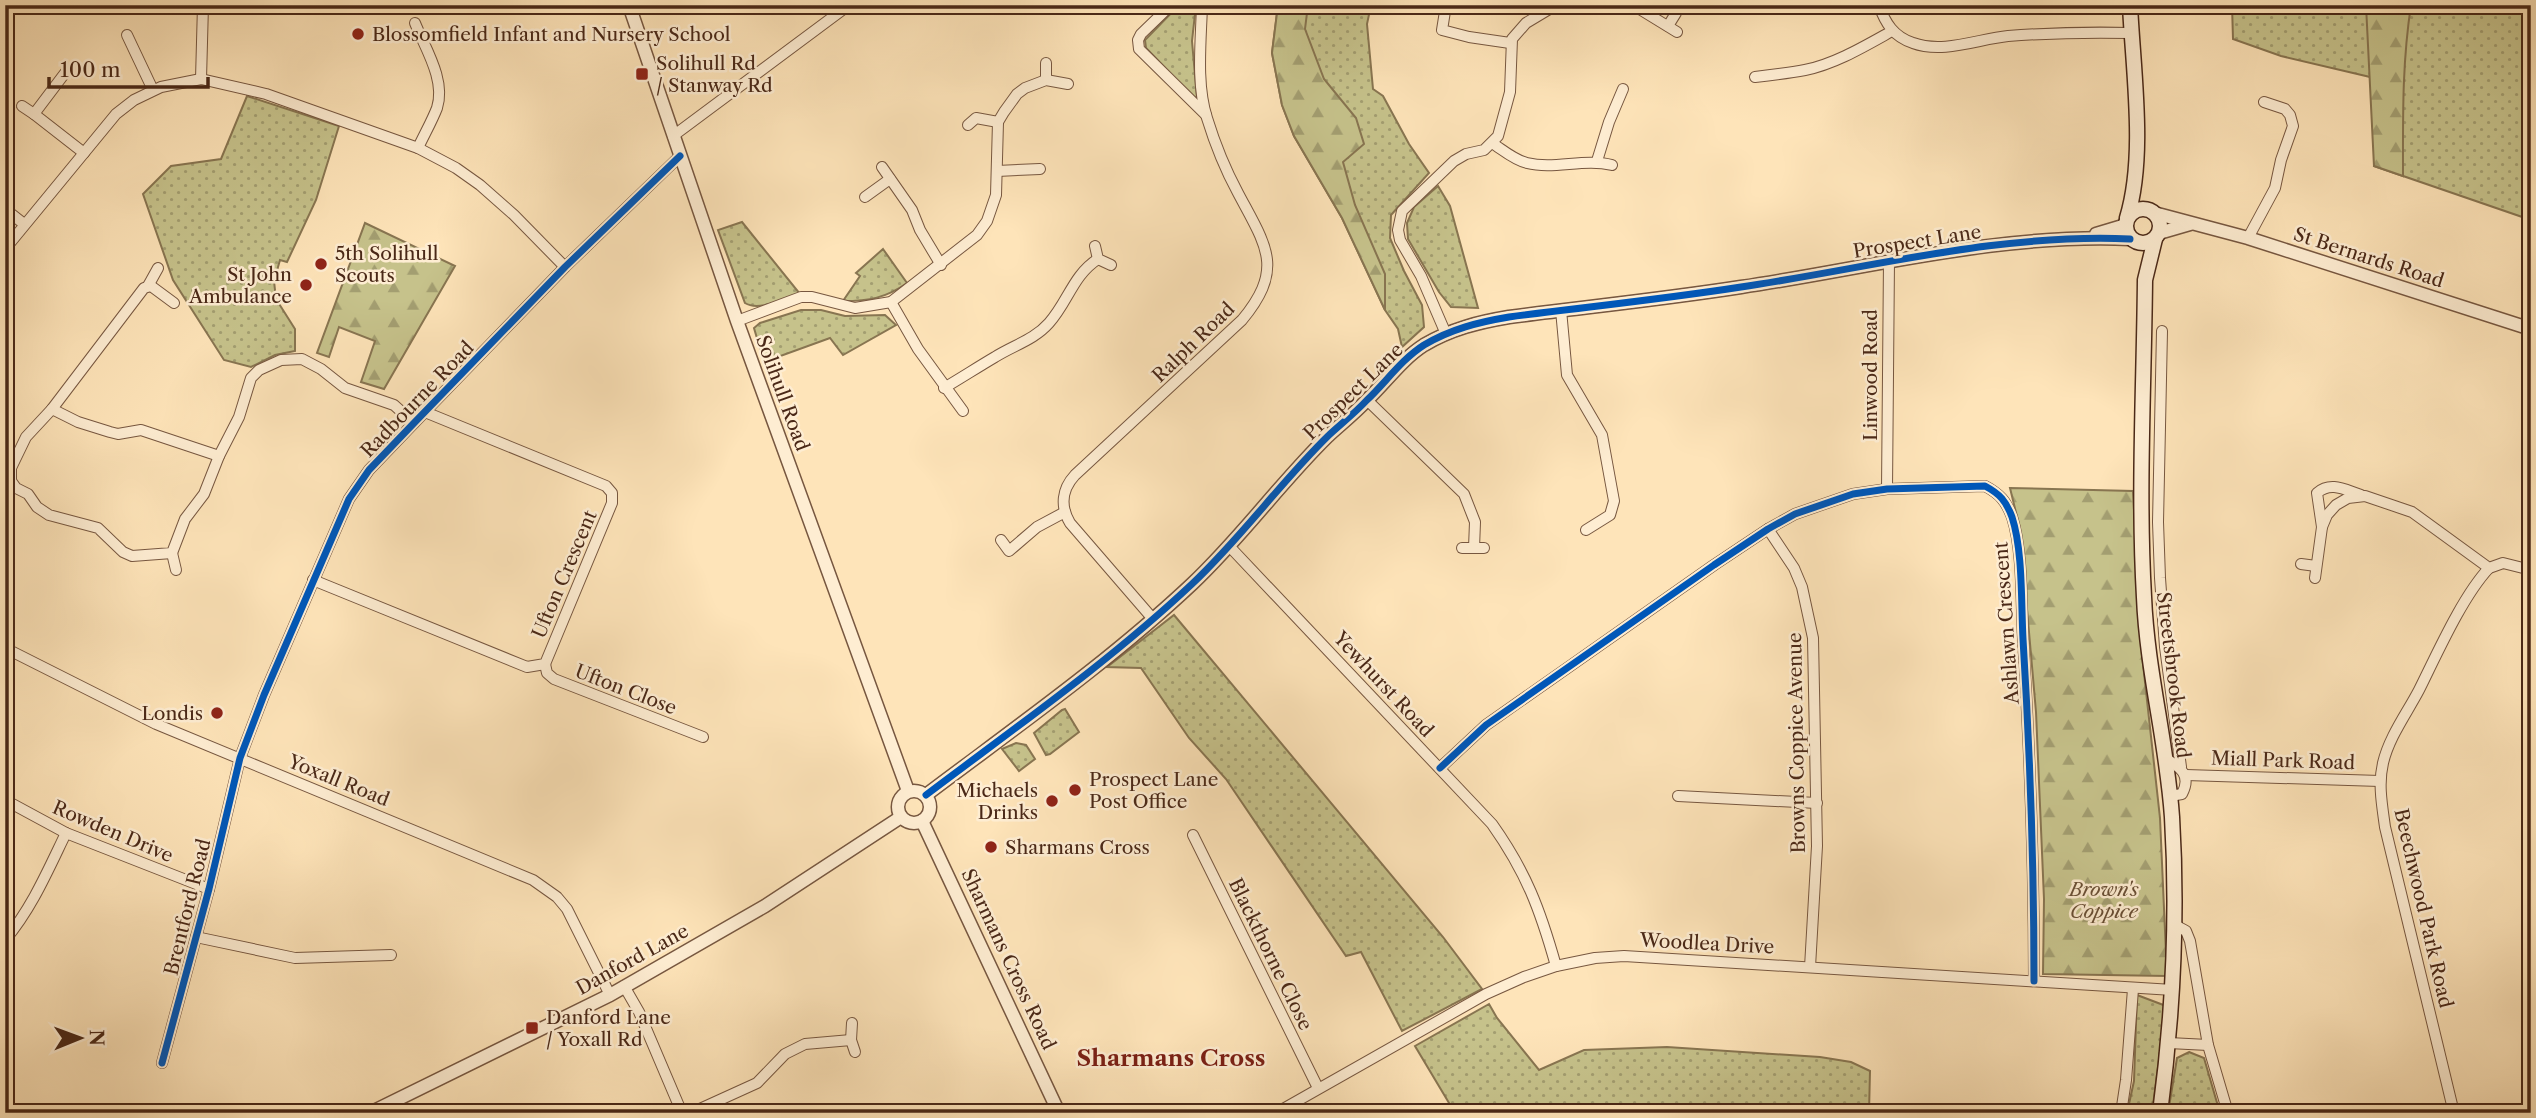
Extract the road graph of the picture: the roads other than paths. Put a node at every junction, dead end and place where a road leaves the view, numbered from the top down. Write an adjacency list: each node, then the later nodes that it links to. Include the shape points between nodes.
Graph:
1 (204, 5): 20 (street)
2 (629, 5): 31 (street, Solihull Road)
3 (849, 5): 31 (street)
4 (1171, 5): 28 (street, via 1141,34 1139,49)
5 (1202, 5): 28 (street, Ralph Road)
6 (1446, 5): 16 (street, via 1442,30)
7 (1556, 5): 16 (street, via 1526,23)
8 (1633, 5): 11 (street, via 1673,29)
9 (1879, 5): 13 (street)
10 (2130, 5): 14 (main road, Streetsbrook Road)
11 (1676, 13)
12 (415, 23): 33 (street, via 439,91 437,108)
13 (1892, 31): 14 (street, via 1917,45 1943,47 2005,37); 19 (street, via 1806,70)
14 (2131, 33): 37 (main road, Streetsbrook Road)
15 (127, 35): 24 (street)
16 (1510, 43): 32 (street, via 1510,92)
17 (1046, 63): 21 (street)
18 (65, 73): 27 (street)
19 (1755, 77)
20 (201, 79): 24 (street); 33 (street, via 266,94)
21 (1046, 80): 22 (street); 29 (street, via 1017,94)
22 (1068, 84)
23 (1623, 89): 36 (street)
24 (153, 90): 34 (street, via 116,114)
25 (2264, 102): 50 (street, via 2285,109 2293,126 2275,188)
26 (22, 106): 27 (street)
27 (34, 114): 34 (street)
28 (1206, 115): 79 (street, Ralph Road, via 1226,169 1264,243 1268,270 1264,288 1242,320 1070,480)
29 (998, 122): 30 (street, via 976,118); 41 (street)
30 (968, 125)
31 (673, 136): 35 (street, Solihull Road)
32 (1492, 143): 36 (street, via 1530,164); 67 (street, via 1454,160 1402,211 1400,240 1422,276)
33 (418, 148): 57 (street, via 480,185)
34 (84, 153): 46 (street)
35 (680, 156): 57 (street, Radbourne Road); 64 (street, Solihull Road)
36 (1597, 161): 38 (street)
37 (2137, 161): 45 (main road, Streetsbrook Road); 48 (main road, Streetsbrook Road)
38 (1612, 165)
39 (882, 167): 42 (street)
40 (1040, 169): 41 (street)
41 (997, 171): 55 (street, via 988,221)
42 (890, 180): 43 (street); 55 (street)
43 (865, 197)
44 (5, 209): 46 (street)
45 (2152, 211): 47 (street, St Bernards Road); 48 (main road, via 2135,211); 49 (main road, via 2159,222)
46 (24, 224): 52 (street)
47 (2194, 224): 49 (street, St Bernards Road); 50 (street, St Bernards Road)
48 (2130, 231): 49 (main road, via 2147,243); 54 (street, Prospect Lane); 59 (main road, Streetsbrook Road)
49 (2157, 236): 59 (main road, Streetsbrook Road)
50 (2248, 238): 65 (street, St Bernards Road)
51 (1095, 246): 53 (street)
52 (5, 249)
53 (1098, 259): 56 (street); 70 (street, via 1070,287 1050,322 1029,340)
54 (1889, 260): 63 (street, Prospect Lane, via 1741,287); 77 (street, Linwood Road)
55 (941, 265): 61 (street)
56 (1111, 265)
57 (565, 267): 74 (street, Radbourne Road)
58 (158, 268): 60 (street)
59 (2145, 280): 68 (main road, Streetsbrook Road)
60 (148, 286): 62 (street); 72 (street)
61 (891, 302): 64 (street, via 855,308 801,297); 70 (street)
62 (174, 303)
63 (1561, 310): 67 (street, Prospect Lane, via 1474,323); 82 (street, via 1567,375 1602,435 1614,502 1610,515)
64 (737, 321): 103 (street, Solihull Road)
65 (2531, 329)
66 (2162, 331): 69 (street, Streetsbrook Road)
67 (1446, 334): 71 (street, Prospect Lane, via 1422,346)
68 (2144, 387): 69 (street); 99 (main road, Streetsbrook Road, via 2143,595)
69 (2160, 387): 101 (street, Streetsbrook Road, via 2160,578)
70 (944, 388): 73 (street)
71 (1367, 400): 84 (street, Prospect Lane, via 1327,437); 85 (street, via 1464,494 1479,548)
72 (52, 409): 76 (street, via 110,432 141,430); 86 (street, via 26,438 11,467 16,488 49,515 98,527 132,556)
73 (963, 411)
74 (425, 412): 75 (street, Radbourne Road); 96 (street, Ufton Crescent, via 606,486 612,493 612,503)
75 (414, 423): 76 (street, via 394,405 345,388 302,359 288,359 251,378 239,417); 93 (street, Radbourne Road, via 369,470 349,499)
76 (219, 456): 86 (street)
77 (1887, 489): 81 (street, Ashlawn Crescent, via 1825,502); 120 (street, Ashlawn Crescent, via 1985,486 2006,501 2012,518 2027,713)
78 (2365, 496): 80 (street, via 2336,505); 80 (street, via 2324,487 2317,493); 89 (street, via 2412,512)
79 (1065, 512): 83 (street, via 1037,527 1009,551); 94 (street)
80 (2322, 527): 88 (street)
81 (1768, 528): 100 (street, Ashlawn Crescent, via 1486,725); 108 (street, Browns Coppice Avenue, via 1794,568 1811,623)
82 (1586, 530)
83 (1001, 540)
84 (1230, 547): 94 (street, Prospect Lane); 100 (street, Yewhurst Road)
85 (1462, 548)
86 (172, 553): 90 (street)
87 (2301, 564): 88 (street)
88 (2316, 566): 92 (street)
89 (2489, 568): 91 (street, via 2502,563); 102 (street, Beechwood Park Road, via 2395,734)
90 (176, 570)
91 (2531, 570)
92 (2315, 578)
93 (313, 580): 96 (street, Ufton Crescent, via 527,667); 98 (street, Radbourne Road)
94 (1153, 619): 104 (street, Prospect Lane)
95 (5, 648): 98 (street, Yoxall Road, via 156,724)
96 (545, 664): 97 (street, Ufton Close, via 554,679)
97 (703, 737)
98 (240, 758): 113 (street, Brentford Road); 124 (street, Yoxall Road, via 533,880 567,909)
99 (2165, 758): 101 (street, Miall Park Road); 106 (main road, Streetsbrook Road)
100 (1440, 768): 118 (street, Yewhurst Road, via 1492,824 1521,869 1540,909)
101 (2183, 771): 102 (street, Miall Park Road); 106 (street, Miall Park Road, via 2186,786 2182,794)
102 (2380, 781): 140 (street, Beechwood Park Road, via 2385,827)
103 (908, 791): 104 (street); 109 (street, via 898,801)
104 (926, 795): 110 (street, via 930,809)
105 (1678, 796): 108 (street)
106 (2170, 796): 114 (main road, Streetsbrook Road)
107 (5, 800): 111 (street, Rowden Drive)
108 (1817, 803): 119 (street, Browns Coppice Avenue)
109 (901, 817): 110 (street, via 911,823); 121 (street, Danford Lane, via 765,906)
110 (922, 821): 135 (street, Sharmans Cross Road)
111 (66, 833): 113 (street, Rowden Drive); 116 (street)
112 (1193, 835): 131 (street, Blackthorne Close)
113 (209, 889): 115 (street, Brentford Road)
114 (2175, 925): 123 (main road, Streetsbrook Road); 128 (street, Streetsbrook Road, via 2186,931 2190,941)
115 (196, 937): 117 (street, via 295,958); 130 (street, Brentford Road)
116 (5, 940)
117 (391, 955)
118 (1556, 966): 119 (street, Woodlea Drive, via 1624,956); 131 (street, Woodlea Drive, via 1486,994)
119 (1810, 967): 120 (street, Woodlea Drive)
120 (2034, 981): 122 (street, Woodlea Drive)
121 (624, 986): 124 (street, Danford Lane); 133 (street)
122 (2133, 989): 123 (street, Woodlea Drive); 137 (street)
123 (2173, 990): 127 (main road, Streetsbrook Road)
124 (610, 995): 132 (street, Danford Lane)
125 (852, 1023): 126 (street)
126 (851, 1040): 129 (street); 134 (street, via 805,1044 785,1054 757,1083)
127 (2169, 1043): 128 (street); 138 (main road, Streetsbrook Road)
128 (2208, 1045): 139 (street, Streetsbrook Road)
129 (855, 1052)
130 (162, 1063)
131 (1318, 1088): 136 (street, Woodlea Drive)
132 (370, 1113)
133 (682, 1113)
134 (691, 1113)
135 (1059, 1113)
136 (1276, 1113)
137 (2121, 1113)
138 (2160, 1113)
139 (2228, 1113)
140 (2454, 1113)

